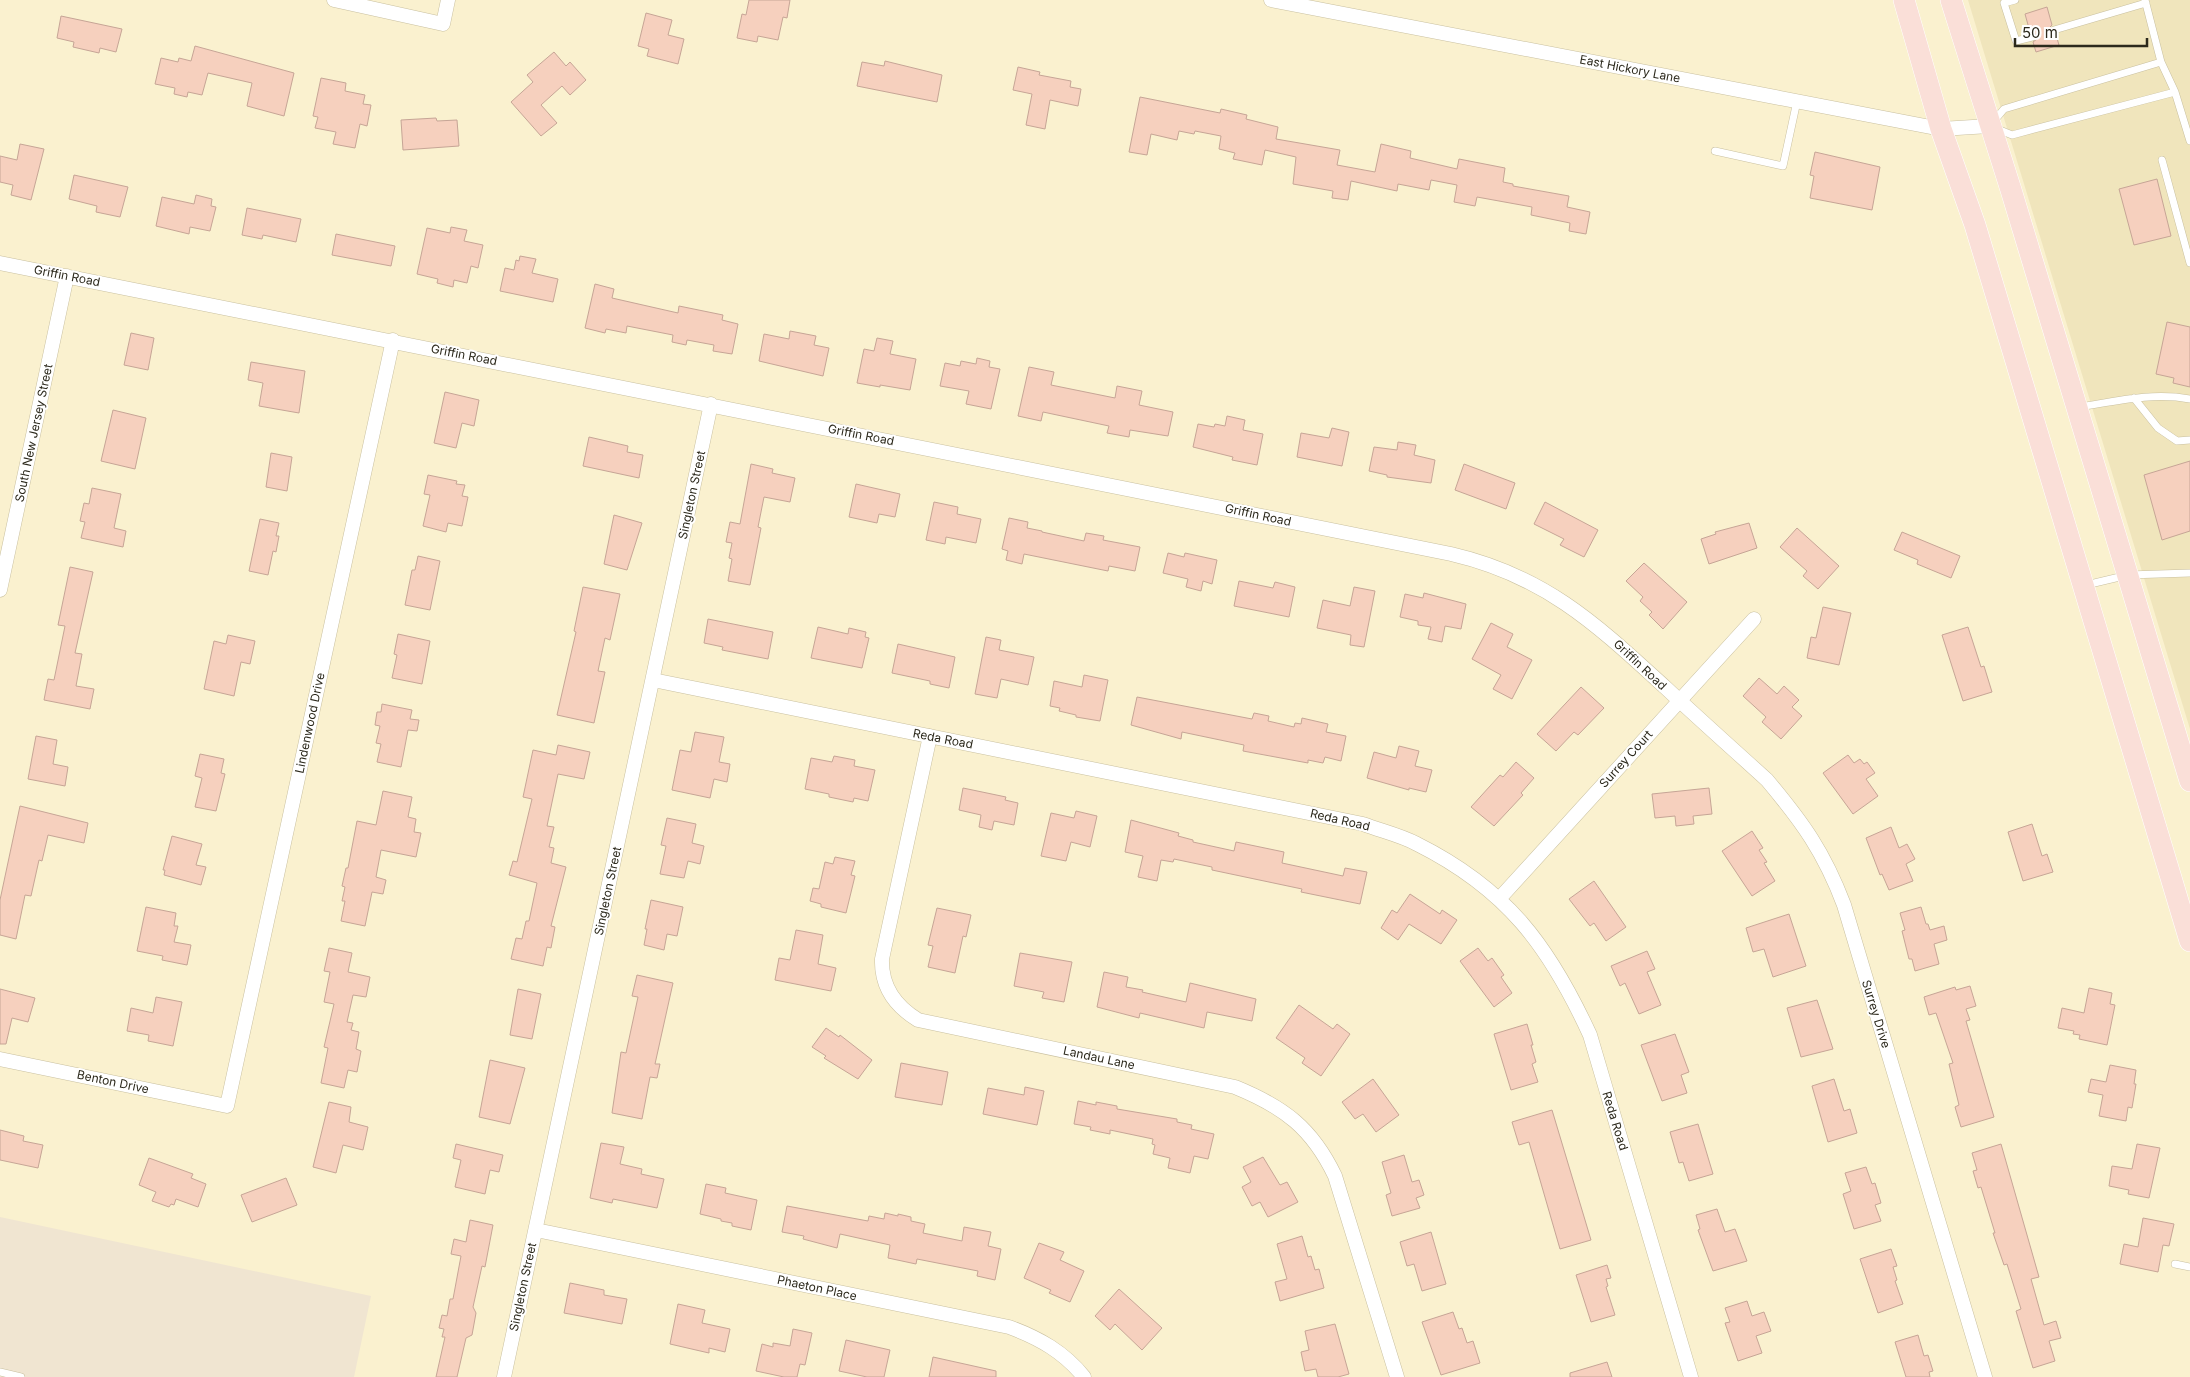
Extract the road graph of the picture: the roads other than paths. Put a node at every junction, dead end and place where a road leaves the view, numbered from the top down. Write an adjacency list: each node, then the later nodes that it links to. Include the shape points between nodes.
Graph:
1 (334, 0): 2 (street, via 443,24)
2 (448, 0)
3 (1271, 0): 12 (street, East Hickory Lane)
4 (1904, 0): 14 (main road)
5 (1951, 0): 13 (main road)
6 (2015, 0): 9 (lane, via 2004,3 2016,41)
7 (2145, 2): 8 (lane); 10 (lane)
8 (2054, 30)
9 (2032, 37)
10 (2161, 62): 11 (lane); 13 (lane, via 2004,109)
11 (2176, 92): 13 (lane, via 2012,135); 15 (lane)
12 (1797, 101): 14 (street, East Hickory Lane); 16 (lane, via 1783,166)
13 (1989, 126): 14 (street, East Hickory Lane); 25 (main road)
14 (1942, 129): 29 (main road, via 1975,225)
15 (2190, 141)
16 (1714, 151)
17 (2162, 160): 19 (lane)
18 (0, 263): 20 (street, Griffin Road)
19 (2190, 263)
20 (68, 276): 21 (street, Griffin Road); 30 (street, South New Jersey Street)
21 (393, 340): 24 (street, Griffin Road); 39 (street, Lindenwood Drive)
22 (2134, 398): 23 (lane, via 2169,395); 25 (lane); 26 (lane, via 2158,428 2177,441)
23 (2190, 399)
24 (711, 404): 32 (street, Singleton Street); 33 (street, Griffin Road, via 1466,558 1527,581 1570,605)
25 (2077, 408): 28 (main road)
26 (2190, 440)
27 (2190, 573): 28 (lane)
28 (2128, 575): 29 (lane); 35 (main road)
29 (2083, 585): 37 (main road)
30 (0, 590)
31 (1754, 619): 33 (street, Surrey Court)
32 (653, 680): 34 (street, Reda Road); 40 (street, Singleton Street)
33 (1679, 701): 36 (street, Surrey Court); 49 (street, Surrey Drive, via 1778,792 1808,831 1832,874)
34 (930, 736): 36 (street, Reda Road, via 1363,824 1432,851); 47 (street, Landau Lane, via 882,959 883,976 892,998 918,1020 1236,1086 1286,1113 1304,1129 1335,1176)
35 (2190, 781)
36 (1499, 899): 48 (street, Reda Road, via 1533,935 1552,962 1590,1035)
37 (2190, 941)
38 (0, 1059): 39 (street, Benton Drive)
39 (227, 1106)
40 (536, 1230): 45 (street, Singleton Street); 46 (street, Phaeton Place, via 1010,1327 1061,1353)
41 (2175, 1264): 42 (lane)
42 (2190, 1267)
43 (0, 1372): 44 (lane)
44 (21, 1377)
45 (504, 1377)
46 (1084, 1377)
47 (1397, 1377)
48 (1691, 1377)
49 (1985, 1377)

